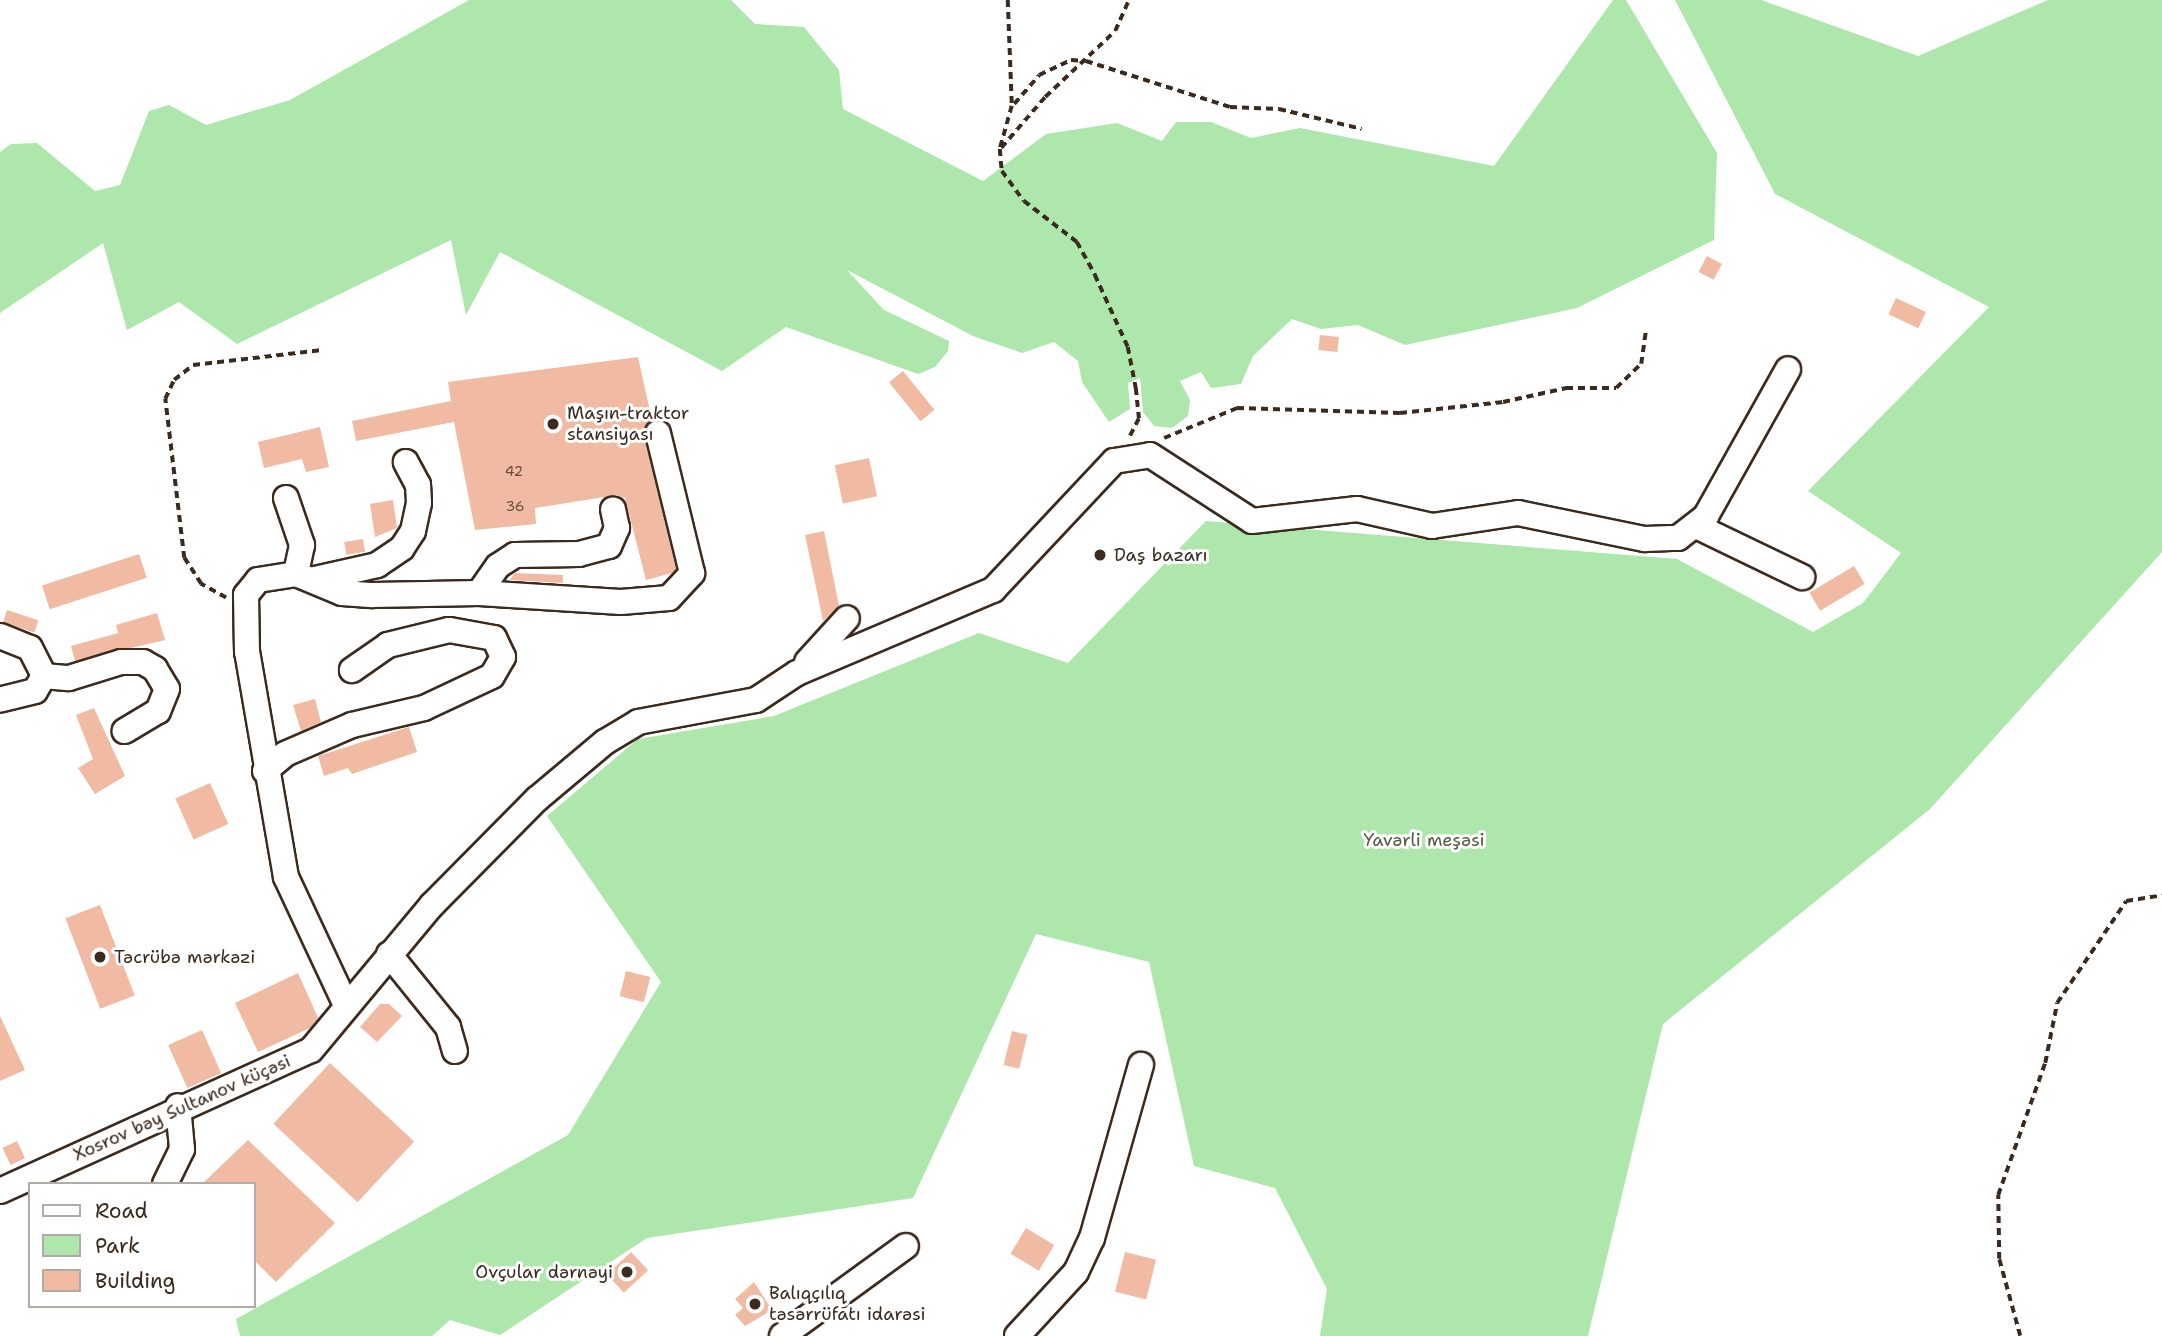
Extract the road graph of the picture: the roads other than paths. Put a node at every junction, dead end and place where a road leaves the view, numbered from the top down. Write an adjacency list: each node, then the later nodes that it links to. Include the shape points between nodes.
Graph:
1 (1788, 369): 6 (street)
2 (658, 433): 9 (street, via 692,573 678,594 621,602)
3 (406, 462): 7 (street, via 418,485 419,503 413,531 401,548 377,565)
4 (286, 498): 7 (street, via 302,545)
5 (613, 509): 9 (street, via 617,528 609,546 579,554 515,555 498,566)
6 (1696, 526): 8 (street); 13 (street, via 1678,538 1662,540 1518,513 1432,526 1357,509 1252,521 1150,455 1105,466 993,590)
7 (305, 577): 9 (street, via 341,593); 17 (street, via 258,580 244,606)
8 (1802, 577)
9 (479, 593)
10 (847, 618): 13 (street)
11 (0, 636): 14 (street, via 30,648)
12 (352, 670): 17 (street, via 388,645 449,629 494,638 503,657 492,676 424,708 352,725 285,754)
13 (797, 673): 18 (street, Xosrov bəy Sultanov küçəsi, via 756,700 638,722 613,737 537,799)
14 (44, 676): 15 (street, via 35,691); 16 (street, via 69,678 121,662 143,662 155,669 167,689 158,712)
15 (0, 700)
16 (125, 731)
17 (265, 771): 19 (street, via 286,877)
18 (389, 954): 19 (street, Xosrov bəy Sultanov küçəsi); 20 (street, via 448,1027)
19 (345, 1003): 22 (street, Xosrov bəy Sultanov küçəsi, via 331,1030 310,1050)
20 (455, 1051)
21 (1141, 1065): 27 (street, via 1092,1238 1076,1272)
22 (178, 1106): 23 (street, via 182,1149); 24 (street, Xosrov bəy Sultanov küçəsi)
23 (166, 1182)
24 (0, 1191)
25 (906, 1246): 26 (street)
26 (782, 1336)
27 (1017, 1336)

